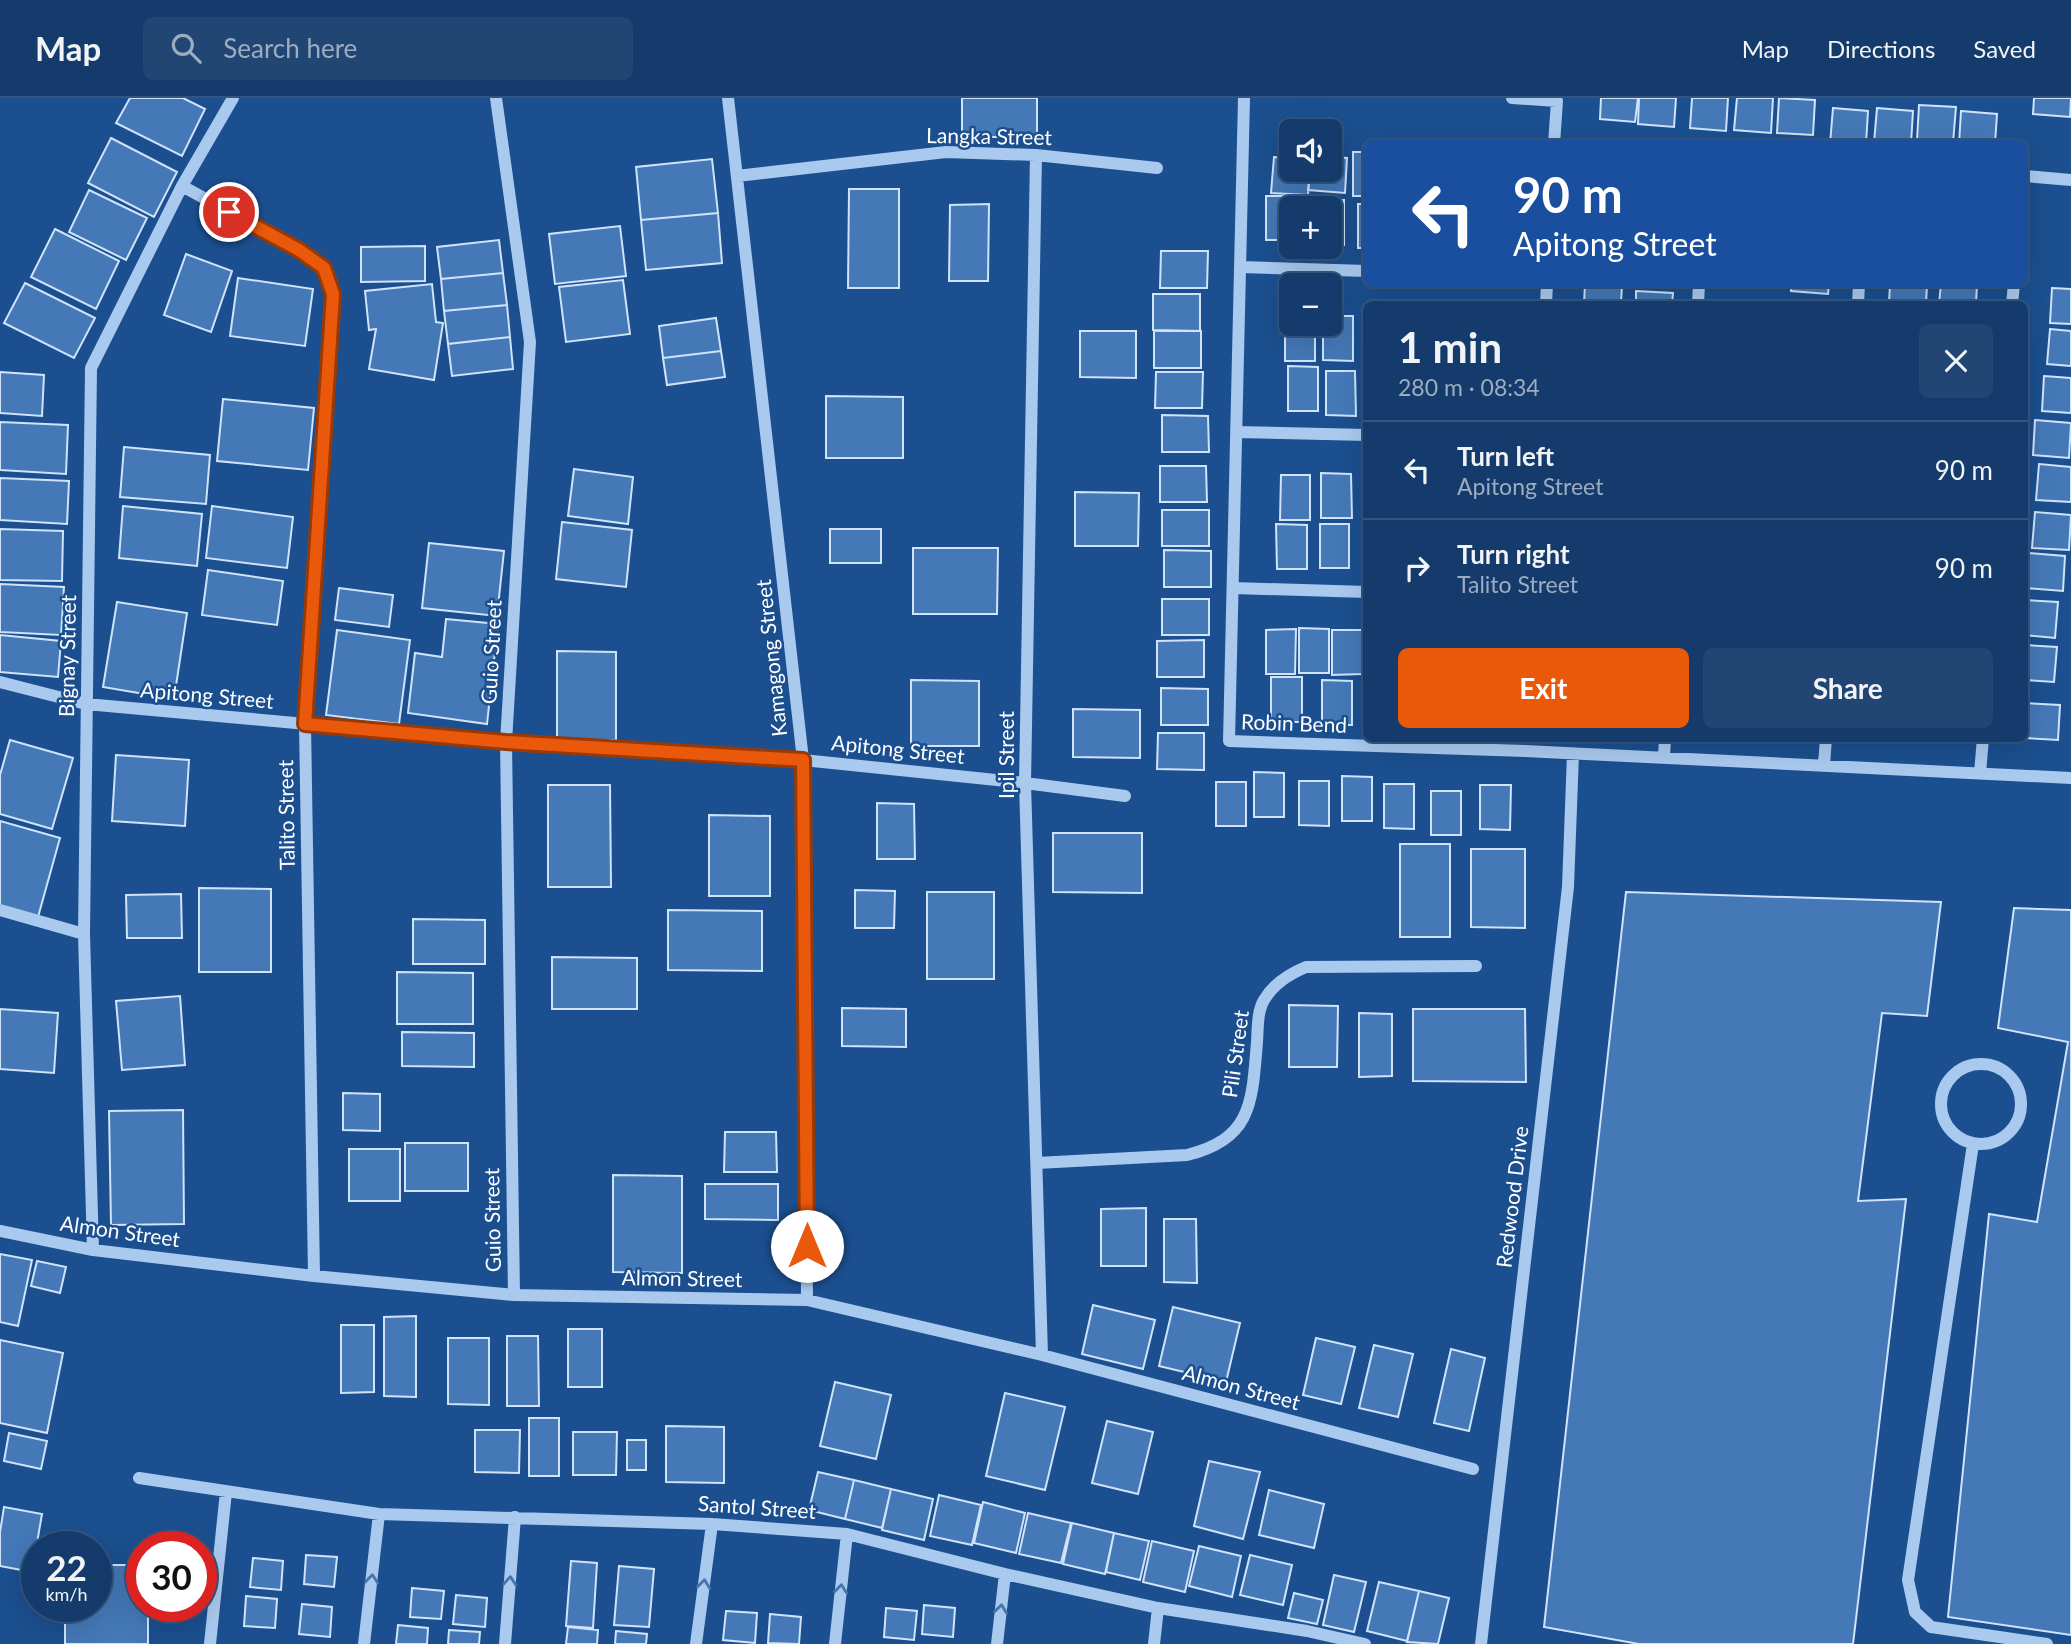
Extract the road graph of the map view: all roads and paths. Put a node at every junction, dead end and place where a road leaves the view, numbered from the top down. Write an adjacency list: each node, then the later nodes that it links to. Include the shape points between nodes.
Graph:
1 (233, 98): 12 (street, Bignay Street)
2 (496, 98): 22 (street, Guio Street, via 530,342)
3 (728, 98): 9 (street, Kamagong Street)
4 (1244, 98): 13 (street)
5 (1512, 98): 6 (street, via 1557,101)
6 (1554, 140)
7 (1036, 155): 8 (street, Langka Street); 9 (street, Langka Street, via 946,152); 33 (street, Ipil Street)
8 (1157, 168)
9 (737, 176): 29 (street, Kamagong Street)
10 (2028, 176): 11 (street)
11 (2071, 180)
12 (182, 186): 20 (street, Bignay Street, via 91,368); 21 (street, Talito Street, via 299,250 324,268 333,294)
13 (1241, 267): 14 (street); 15 (street)
14 (1363, 271)
15 (1237, 432): 16 (street); 17 (street)
16 (1363, 435)
17 (1233, 588): 18 (street); 26 (street, Robin Bend, via 1229,741)
18 (1363, 592)
19 (0, 682): 20 (street, Apitong Street)
20 (86, 704): 21 (street, Apitong Street); 36 (street, Bignay Street)
21 (305, 724): 22 (street, Apitong Street); 42 (street, Talito Street)
22 (506, 742): 29 (street, Apitong Street); 43 (street, Guio Street)
23 (1665, 742): 28 (street)
24 (1826, 742): 30 (street)
25 (1983, 742): 31 (street)
26 (1525, 745): 27 (street, Robin Bend)
27 (1573, 754): 28 (street, Robin Bend); 64 (street, Redwood Drive, via 1568,887)
28 (1664, 757): 30 (street, Robin Bend)
29 (803, 760): 33 (street, Apitong Street); 44 (street, Kamagong Street)
30 (1824, 765): 31 (street, Robin Bend)
31 (1980, 772): 32 (street, Robin Bend)
32 (2071, 778)
33 (1025, 783): 34 (street, Apitong Street); 39 (street, Ipil Street)
34 (1125, 796)
35 (0, 910): 36 (street)
36 (84, 934): 41 (street, Bignay Street)
37 (1476, 966): 39 (street, Pili Street, via 1306,967 1289,974 1263,1001 1248,1110 1229,1136 1210,1149 1187,1155)
38 (1973, 1144): 38 (street, via 2000,1140 2011,1132 2022,1106 2013,1080 1990,1065 1962,1069 1944,1089 1943,1117 1950,1129); 65 (street, via 1908,1580 1915,1612 1931,1627)
39 (1037, 1163): 45 (street, Ipil Street)
40 (0, 1231): 41 (street, Almon Street)
41 (93, 1250): 42 (street, Almon Street)
42 (314, 1276): 43 (street, Almon Street)
43 (514, 1295): 44 (street, Almon Street)
44 (807, 1300): 45 (street, Almon Street)
45 (1042, 1355): 46 (street, Almon Street)
46 (1473, 1469)
47 (138, 1478): 48 (street, Santol Street)
48 (226, 1492): 49 (street, Santol Street); 56 (street)
49 (379, 1514): 50 (street, Santol Street); 57 (street, one-way to 49)
50 (515, 1517): 51 (street, Santol Street); 58 (street, one-way to 50)
51 (712, 1524): 52 (street, Santol Street); 59 (street, one-way to 51)
52 (847, 1534): 53 (street, Santol Street); 60 (street, one-way to 52)
53 (1005, 1574): 54 (street, Santol Street); 61 (street, one-way to 53)
54 (1158, 1608): 55 (street, Santol Street); 62 (street)
55 (1306, 1637): 63 (street, Santol Street)
56 (210, 1644)
57 (364, 1644)
58 (505, 1644)
59 (696, 1644)
60 (835, 1644)
61 (997, 1644)
62 (1154, 1644)
63 (1365, 1644)
64 (1481, 1644)
65 (2047, 1644)

